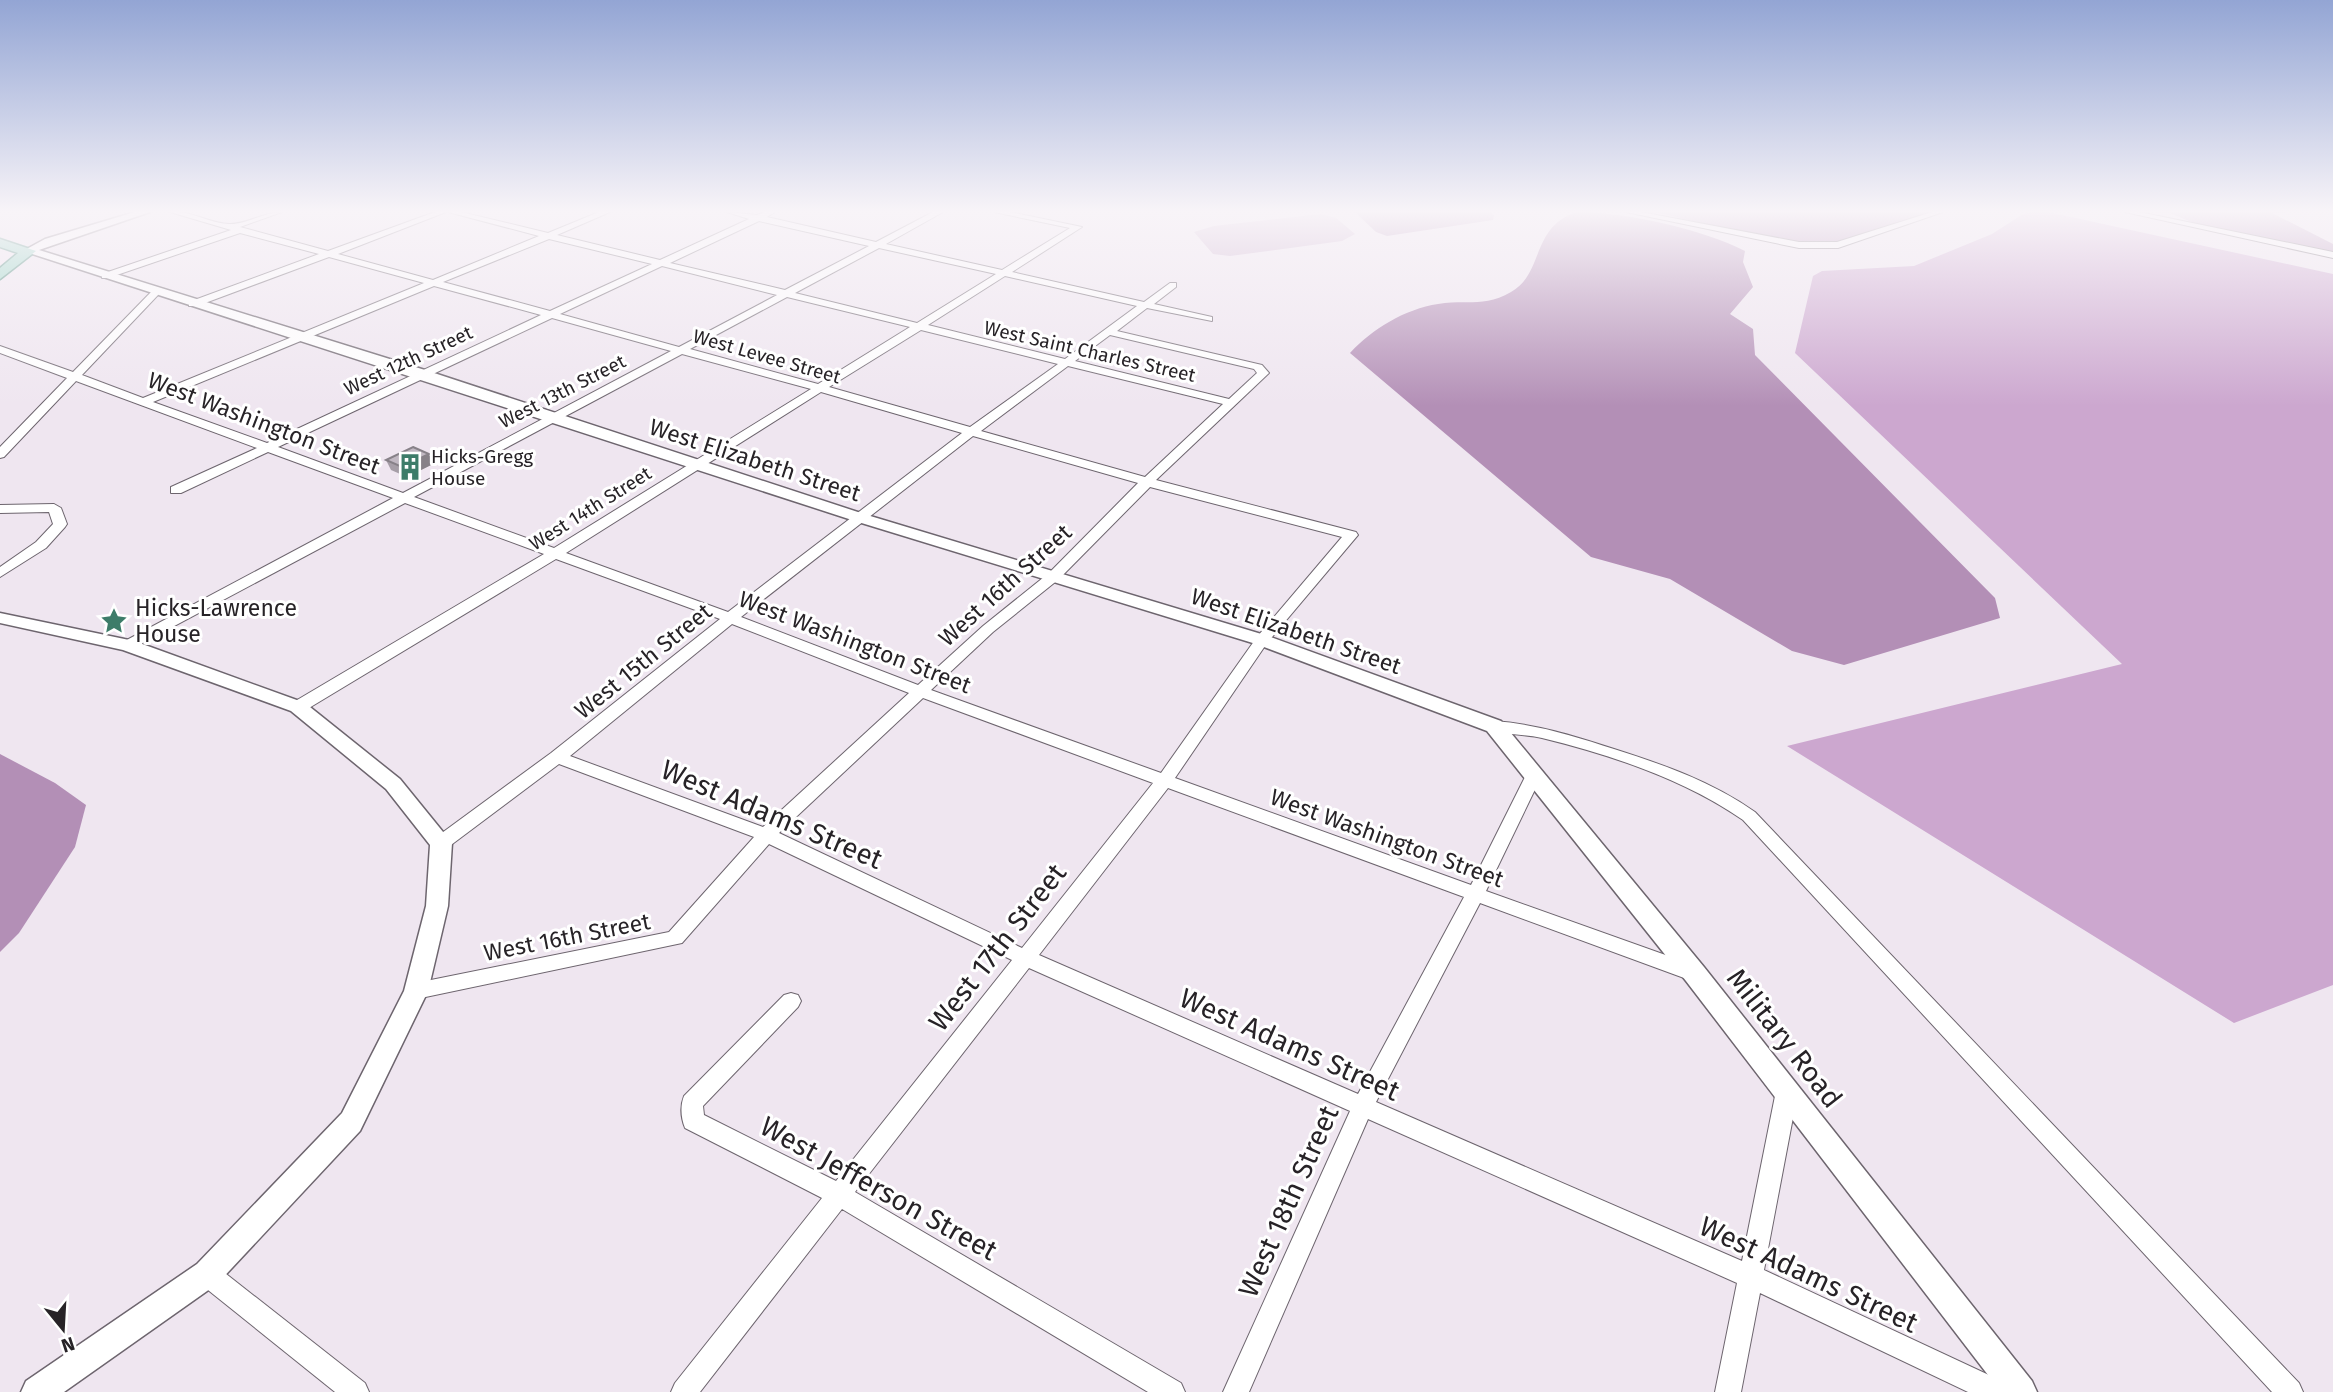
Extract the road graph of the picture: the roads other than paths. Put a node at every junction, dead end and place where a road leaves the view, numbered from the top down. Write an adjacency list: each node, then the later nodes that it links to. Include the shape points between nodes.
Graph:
1 (107, 277): 12 (street, West Elizabeth Street)
2 (267, 277): 14 (street)
3 (414, 277): 10 (street, West Levee Street)
4 (444, 277): 10 (street)
5 (629, 277): 16 (street, West 12th Street)
6 (715, 277): 13 (street, West Saint Charles Street)
7 (819, 277): 13 (street, West 13th Street)
8 (999, 277): 18 (street, West 14th Street)
9 (1023, 277): 15 (street)
10 (432, 282): 16 (street, West Levee Street); 20 (street)
11 (1173, 285): 15 (street, West 15th Street)
12 (155, 293): 14 (street, West Elizabeth Street); 25 (street)
13 (787, 295): 18 (street, West Saint Charles Street); 22 (street, West 13th Street)
14 (192, 304): 20 (street, West Elizabeth Street)
15 (1147, 305): 17 (street); 19 (street, West 15th Street)
16 (546, 314): 22 (street, West Levee Street); 24 (street, West 12th Street)
17 (1208, 319)
18 (915, 328): 23 (street, West Saint Charles Street); 26 (street, West 14th Street)
19 (1109, 332): 23 (street, West 15th Street); 28 (street, West 16th Street, via 1258,367 1263,373 1260,378)
20 (299, 338): 24 (street, West Elizabeth Street); 27 (street)
21 (0, 349): 25 (street, West Washington Street)
22 (683, 350): 26 (street, West Levee Street); 29 (street, West 13th Street)
23 (1065, 363): 28 (street, West Saint Charles Street); 30 (street, West 15th Street)
24 (419, 373): 29 (street, West Elizabeth Street); 31 (street, West 12th Street)
25 (76, 378): 27 (street, West Washington Street); 32 (street)
26 (819, 388): 30 (street, West Levee Street); 33 (street, West 14th Street)
27 (145, 401): 31 (street, West Washington Street)
28 (1232, 403): 34 (street, West 16th Street)
29 (551, 418): 33 (street, West Elizabeth Street); 36 (street, West 13th Street)
30 (971, 432): 34 (street, West Levee Street); 38 (street, West 15th Street)
31 (264, 447): 35 (street, West 12th Street); 36 (street, West Washington Street)
32 (0, 454)
33 (696, 464): 38 (street, West Elizabeth Street); 40 (street, West 14th Street)
34 (1147, 482): 39 (street, West Levee Street); 42 (street, West 16th Street)
35 (176, 490)
36 (398, 498): 40 (street, West Washington Street); 46 (street, West 13th Street)
37 (0, 509): 41 (street, via 54,508 60,524 41,545)
38 (861, 518): 42 (street, West Elizabeth Street); 44 (street, West 15th Street)
39 (1350, 536): 45 (street, West 17th Street)
40 (556, 553): 44 (street, West Washington Street); 48 (street, West 14th Street)
41 (0, 573)
42 (1054, 576): 45 (street, West Elizabeth Street); 47 (street, West 16th Street)
43 (0, 618): 46 (street)
44 (730, 618): 47 (street, West Washington Street); 50 (street, West 15th Street)
45 (1262, 640): 49 (street, West Elizabeth Street); 52 (street, West 17th Street)
46 (128, 645): 48 (street)
47 (921, 692): 52 (street, West Washington Street); 53 (street, West 16th Street)
48 (298, 707): 54 (street, via 393,784)
49 (1494, 726): 51 (street, Military Road); 73 (street, via 1530,727 1670,771 1721,794 1749,816)
50 (557, 757): 53 (street, West Adams Street); 54 (street, West 15th Street)
51 (1534, 775): 55 (street, West 18th Street); 57 (street, Military Road)
52 (1165, 780): 55 (street, West Washington Street); 56 (street, West 17th Street)
53 (766, 835): 56 (street, West Adams Street); 58 (street, West 16th Street, via 675,938)
54 (441, 843): 58 (street, via 437,906)
55 (1475, 895): 57 (street, West Washington Street); 61 (street, West 18th Street)
56 (1023, 957): 61 (street, West Adams Street); 62 (street, West 17th Street)
57 (1695, 974): 60 (street, Military Road)
58 (416, 991): 63 (street, via 351,1122)
59 (791, 1001): 62 (street, West Jefferson Street, via 692,1103 693,1121)
60 (1787, 1091): 64 (street); 72 (street, Military Road)
61 (1363, 1106): 64 (street, West Adams Street); 69 (street, West 18th Street)
62 (840, 1195): 67 (street, West 17th Street); 68 (street, West Jefferson Street)
63 (207, 1274): 65 (street); 66 (street)
64 (1749, 1276): 70 (street); 71 (street, West Adams Street)
65 (37, 1392)
66 (356, 1392)
67 (684, 1392)
68 (1172, 1392)
69 (1236, 1392)
70 (1728, 1392)
71 (1997, 1392)
72 (2021, 1392)
73 (2290, 1392)

